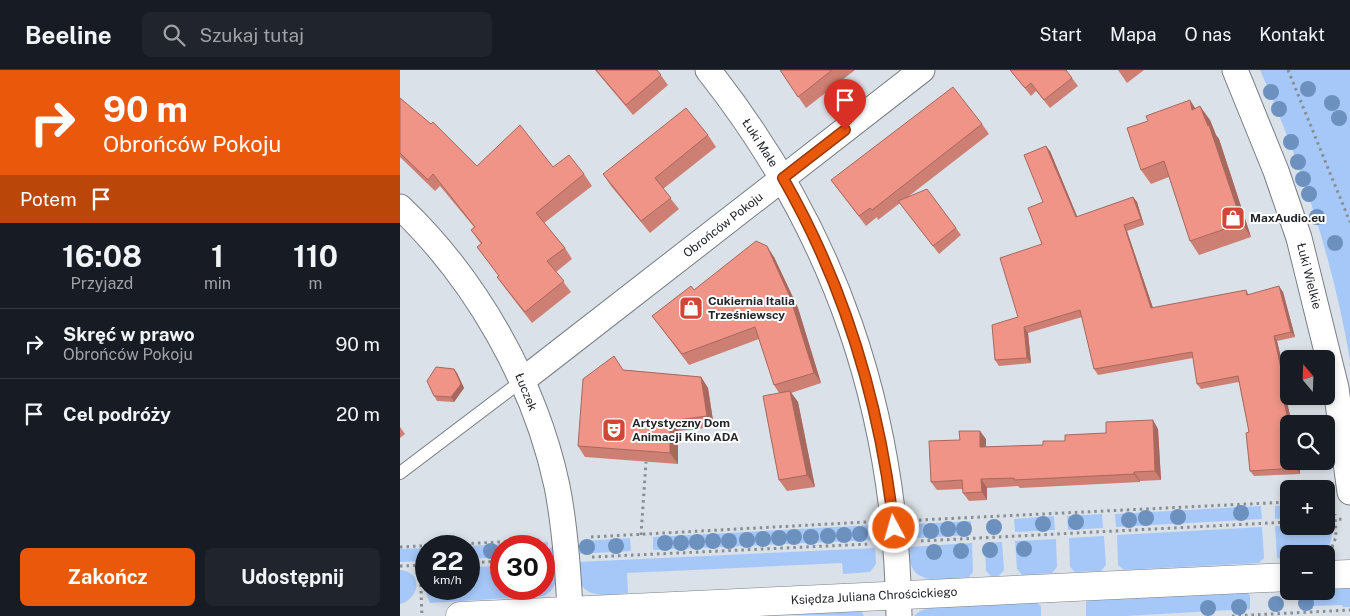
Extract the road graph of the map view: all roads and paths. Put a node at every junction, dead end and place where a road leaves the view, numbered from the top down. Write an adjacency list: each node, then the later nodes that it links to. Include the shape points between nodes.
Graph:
1 (708, 70): 5 (street, Łuki Małe, via 732,100)
2 (922, 70): 5 (street, Obrońców Pokoju)
3 (1234, 70): 11 (street, Łuki Wielkie, via 1276,171 1299,238 1336,388)
4 (1288, 70): 7 (path)
5 (783, 178): 8 (street, Obrońców Pokoju); 32 (street, Łuki Małe, via 829,269 867,378 890,491)
6 (400, 208): 8 (street, Łuczek, via 450,263 483,309)
7 (1350, 222)
8 (523, 380): 10 (lane); 33 (street, Łuczek, via 556,484 565,538)
9 (646, 462): 18 (path)
10 (400, 473)
11 (1342, 501): 14 (path)
12 (1280, 502): 15 (path)
13 (1350, 518): 14 (path)
14 (1336, 519): 23 (path)
15 (910, 520)
16 (874, 522): 18 (path)
17 (1280, 522): 21 (path)
18 (641, 535): 19 (path)
19 (584, 538)
20 (490, 542): 24 (path)
21 (912, 542)
22 (879, 544): 25 (path)
23 (1334, 545)
24 (400, 546)
25 (586, 557)
26 (415, 565): 27 (path)
27 (400, 566)
28 (1335, 566): 29 (street)
29 (1350, 574)
30 (1280, 578): 32 (street, Księdza Juliana Chrościckiego)
31 (421, 600): 35 (path)
32 (899, 606): 33 (street, Księdza Juliana Chrościckiego)
33 (570, 610): 36 (street, Księdza Juliana Chrościckiego)
34 (1350, 610): 37 (path)
35 (422, 616)
36 (460, 616)
37 (1232, 616)

